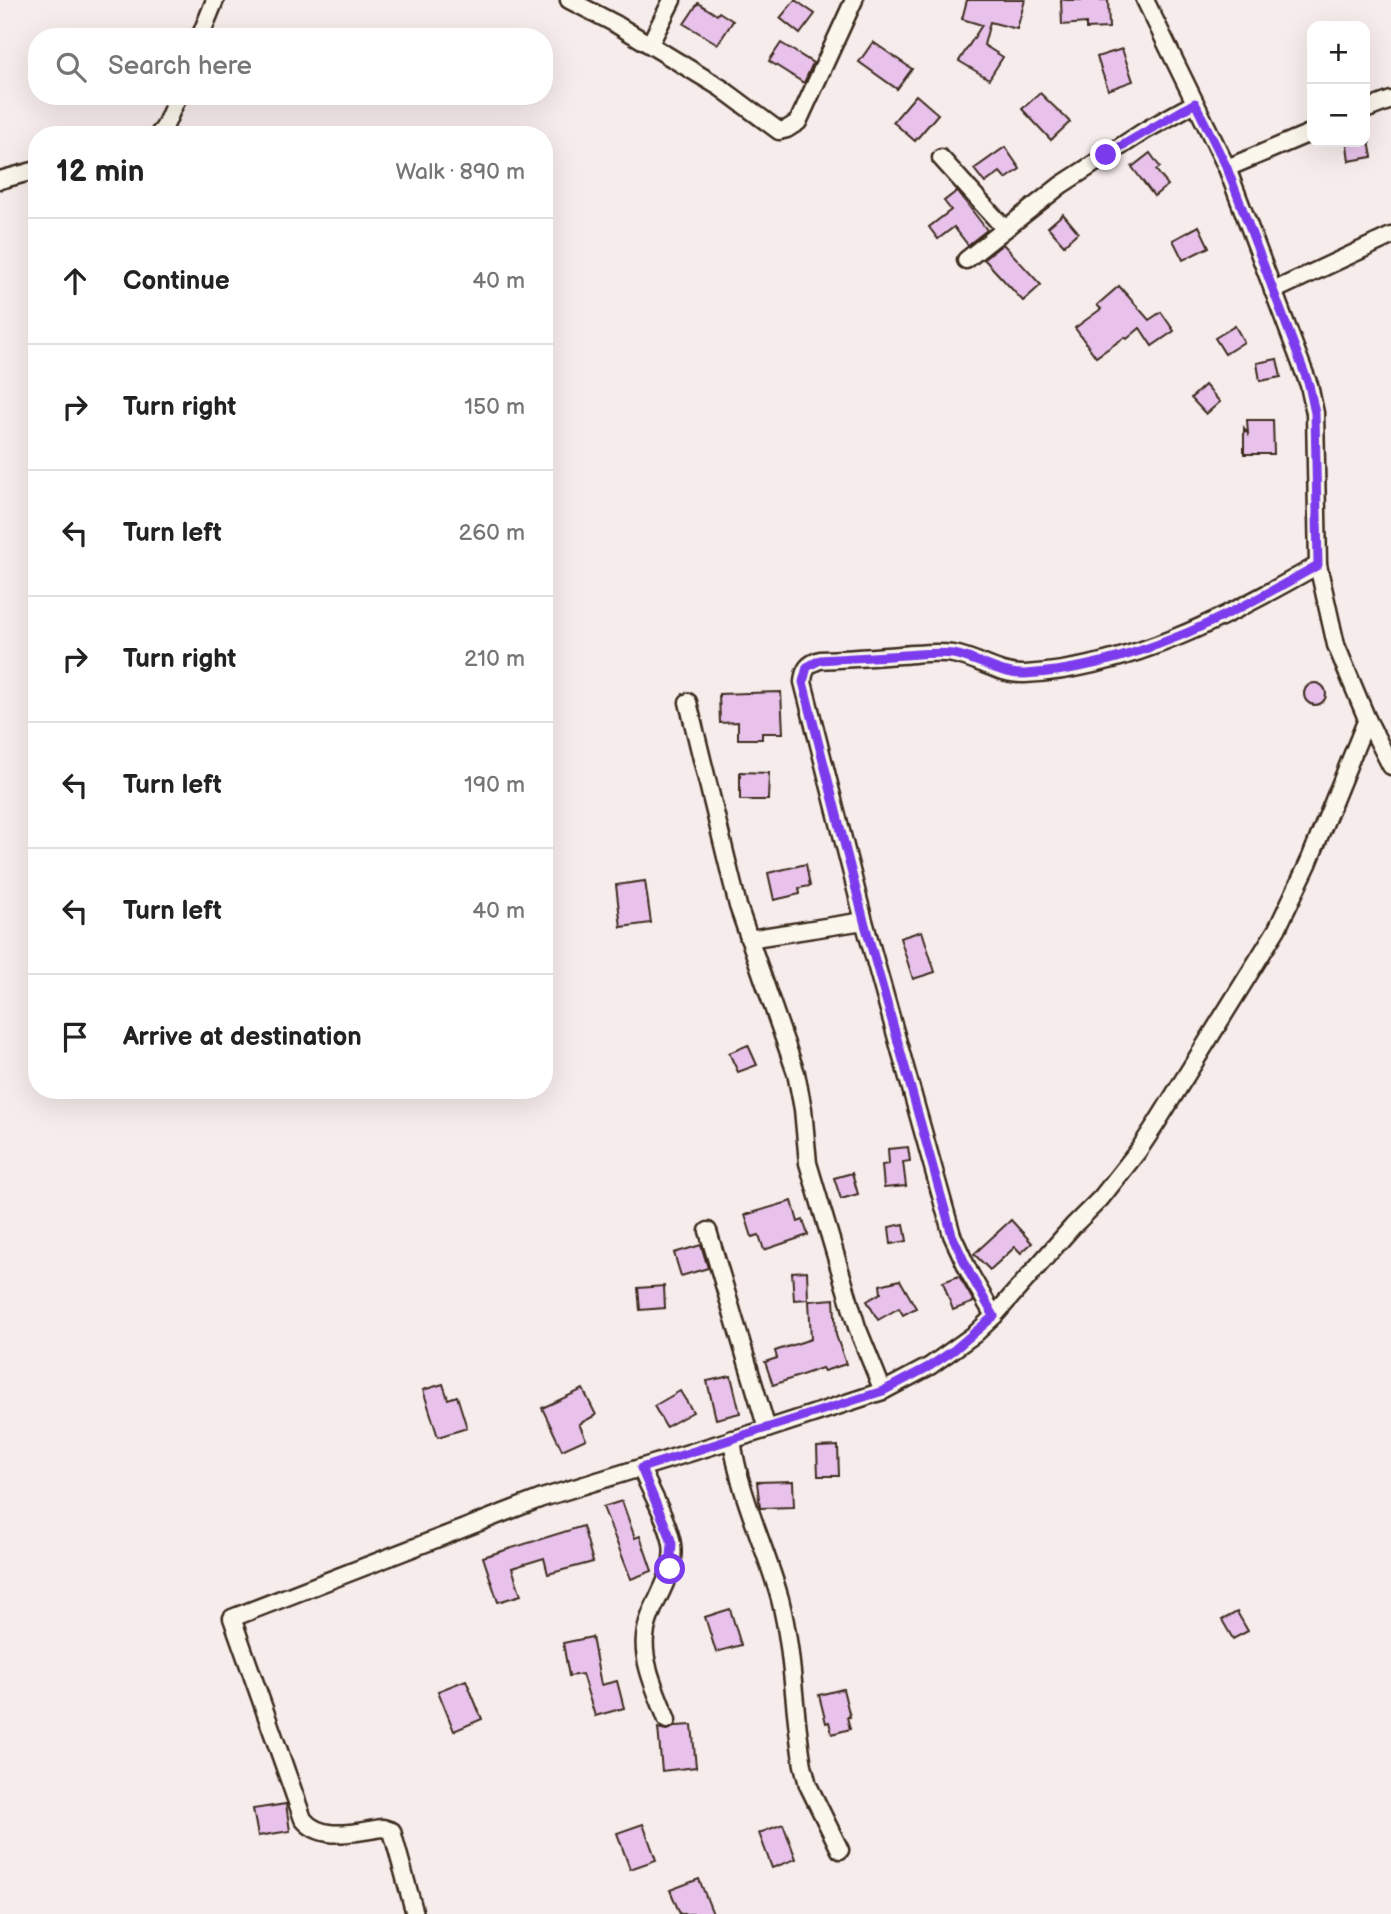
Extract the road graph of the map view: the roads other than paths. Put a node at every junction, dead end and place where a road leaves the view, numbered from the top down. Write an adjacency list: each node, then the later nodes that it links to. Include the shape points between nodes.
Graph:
1 (215, 0): 6 (street)
2 (569, 0): 7 (street)
3 (672, 0): 7 (street)
4 (854, 0): 7 (street, via 798,122 779,131)
5 (1145, 0): 9 (street)
6 (204, 28)
7 (650, 44)
8 (1391, 100): 11 (street)
9 (1195, 103): 15 (street); 18 (street, via 1106,155)
10 (173, 105): 12 (street)
11 (1370, 108)
12 (165, 126)
13 (1307, 134): 15 (street)
14 (941, 158): 18 (street)
15 (1227, 168): 21 (street)
16 (28, 172): 17 (street)
17 (0, 180)
18 (1005, 229): 20 (street)
19 (1391, 236): 21 (street)
20 (966, 260)
21 (1273, 291): 22 (street, via 1315,413)
22 (1318, 565): 24 (street, via 1336,645); 26 (street, via 1194,630 1078,666 1017,674 939,653 820,660 807,667 803,682)
23 (688, 702): 27 (street)
24 (1367, 719): 25 (street); 29 (street, via 1278,929 1138,1151)
25 (1391, 766)
26 (864, 921): 27 (street); 29 (street, via 952,1235)
27 (749, 939): 30 (street, via 796,1073 808,1163 857,1327)
28 (708, 1231): 31 (street)
29 (994, 1316): 30 (street, via 954,1350)
30 (883, 1391): 31 (street)
31 (767, 1429): 32 (street)
32 (732, 1439): 33 (street); 35 (street, via 739,1482 784,1619 808,1785)
33 (641, 1468): 34 (street, via 672,1544 670,1569 645,1636 646,1661); 36 (street, via 542,1498 232,1618 303,1819 325,1833 392,1831)
34 (667, 1720)
35 (840, 1850)
36 (415, 1914)

